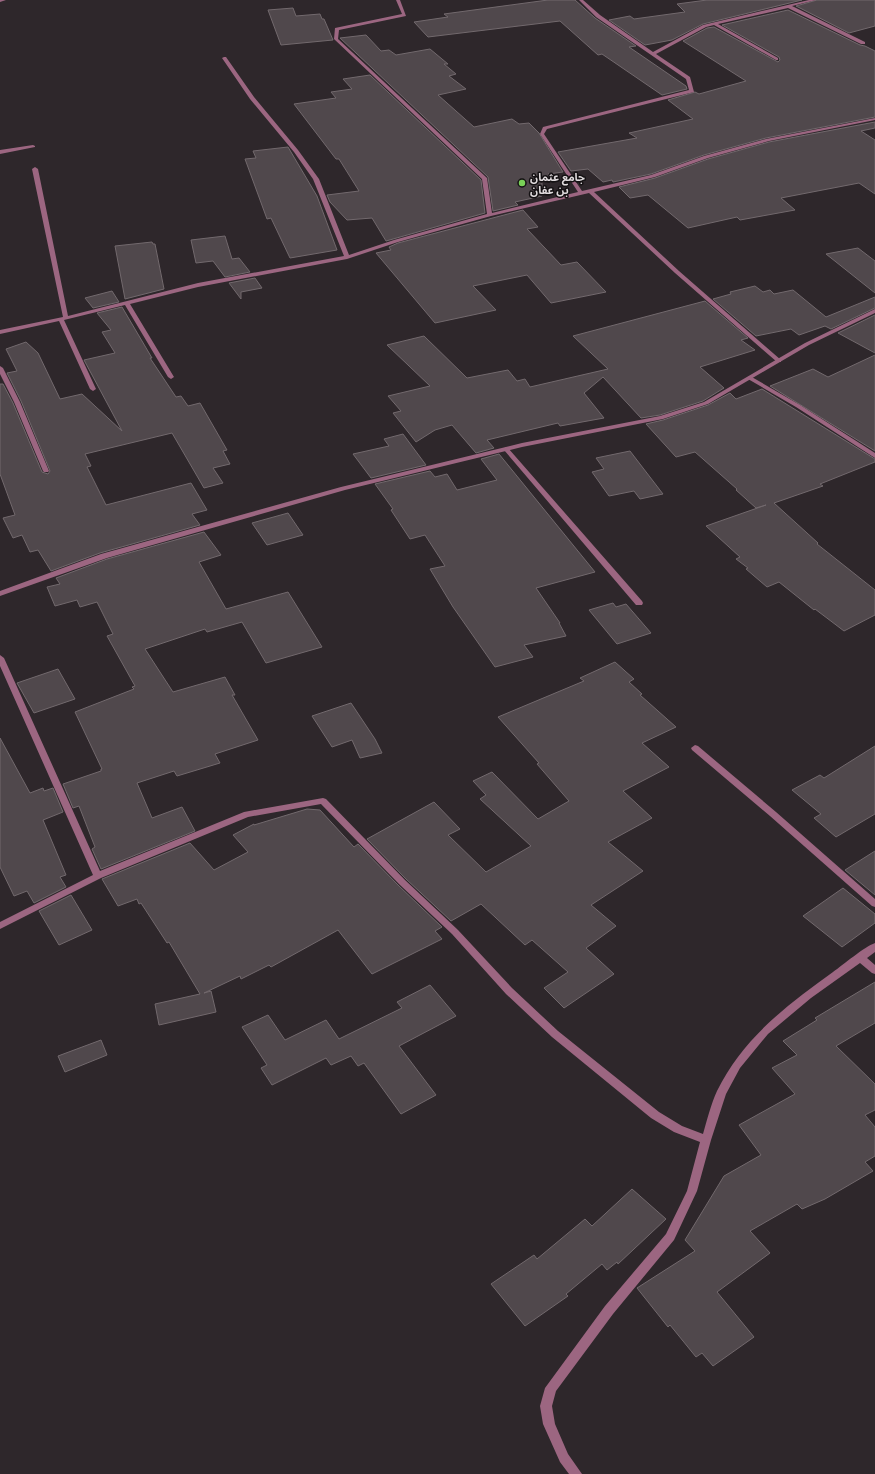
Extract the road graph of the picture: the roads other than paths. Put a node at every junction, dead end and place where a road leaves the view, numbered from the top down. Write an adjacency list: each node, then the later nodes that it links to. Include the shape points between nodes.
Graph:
1 (4, 0): 5 (street)
2 (398, 0): 18 (street, via 404,15 337,29 336,39 485,179)
3 (581, 0): 9 (street, via 598,16)
4 (814, 0): 6 (street)
5 (0, 1)
6 (788, 6): 7 (street); 8 (street)
7 (715, 24): 9 (street, via 705,26); 11 (street)
8 (864, 42)
9 (652, 54): 17 (street, via 688,78 692,90 545,128 542,134)
10 (224, 58): 19 (street, via 316,179)
11 (776, 59)
12 (875, 119): 16 (street, via 768,140 706,157 653,176)
13 (33, 146): 14 (street)
14 (0, 152)
15 (35, 169): 22 (street)
16 (590, 191): 17 (street); 24 (street, via 677,272)
17 (582, 193): 18 (street)
18 (490, 215): 19 (street)
19 (348, 257): 20 (street, via 198,285)
20 (126, 303): 22 (street); 26 (street)
21 (875, 311): 24 (street, via 807,344)
22 (64, 319): 23 (street); 28 (street)
23 (0, 332)
24 (779, 361): 27 (street)
25 (0, 368): 31 (street)
26 (171, 377)
27 (750, 378): 29 (street, via 706,403 661,418); 30 (street)
28 (93, 389)
29 (506, 449): 32 (street, via 344,488 112,554); 33 (street)
30 (875, 456)
31 (46, 471)
32 (0, 594)
33 (639, 603)
34 (0, 658): 36 (street)
35 (695, 748): 37 (street)
36 (98, 876): 38 (street); 42 (street, via 247,814 323,801 455,932 509,991 555,1034 655,1115 678,1129)
37 (875, 904)
38 (0, 926)
39 (875, 947): 40 (street)
40 (860, 957): 41 (street); 42 (street, via 808,994 765,1031 737,1065 721,1093)
41 (875, 970)
42 (706, 1140): 43 (street, via 692,1192 670,1238 608,1310 551,1388 546,1406 549,1424 564,1458)
43 (576, 1474)

